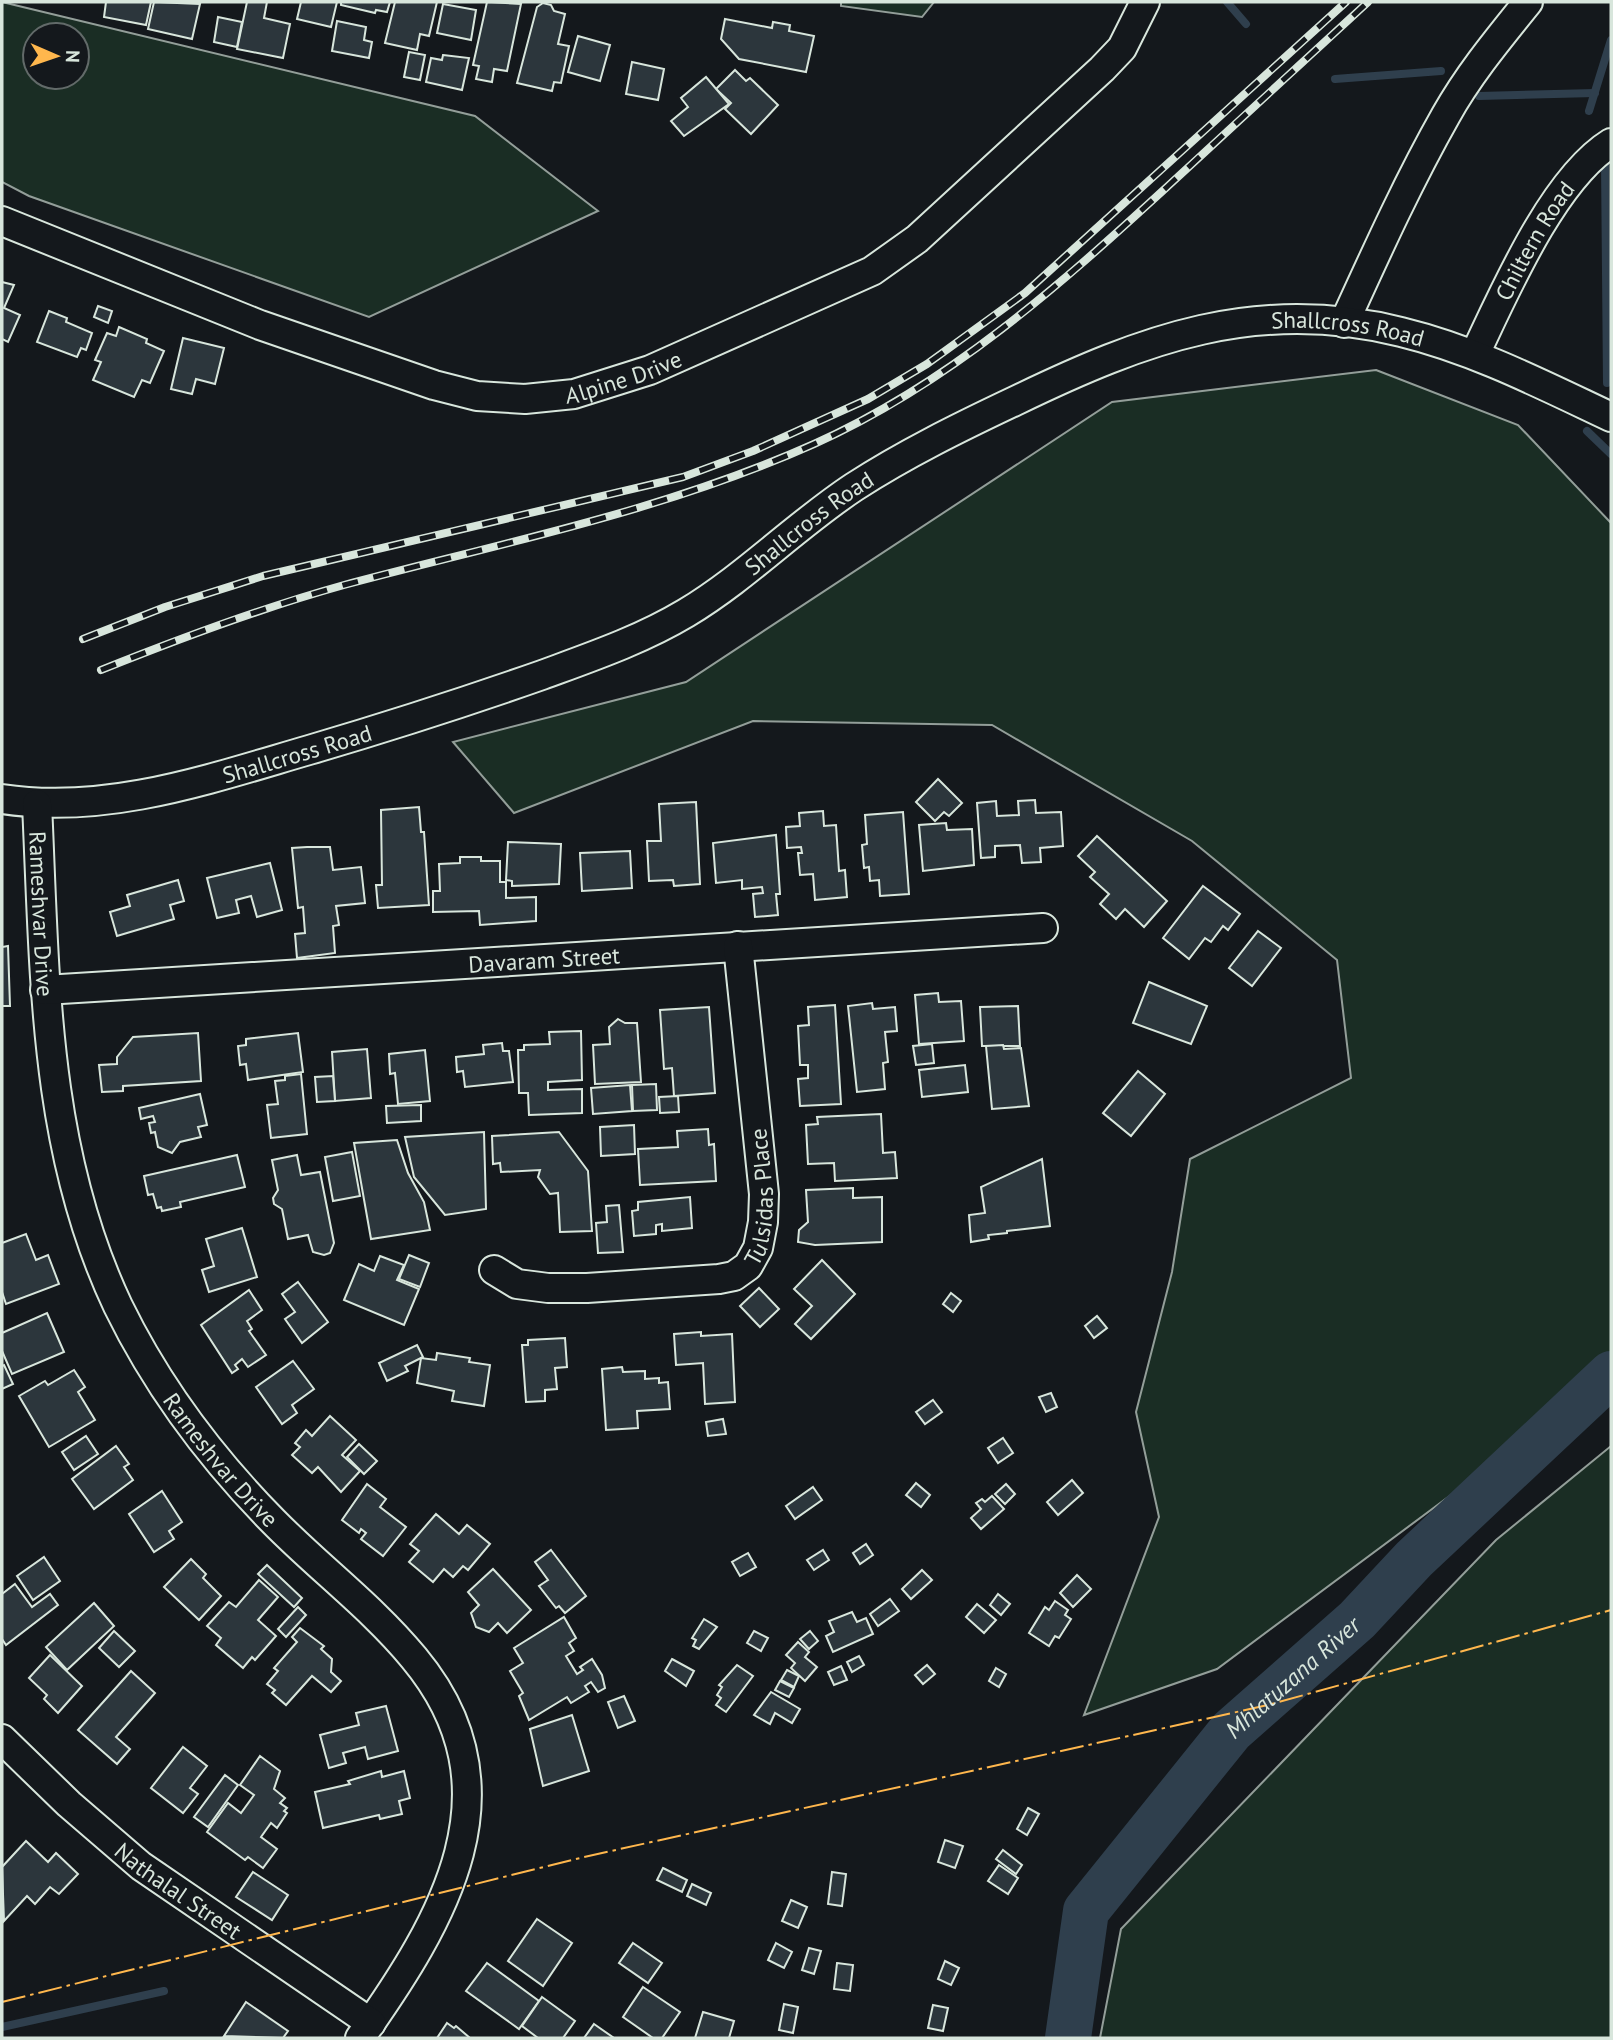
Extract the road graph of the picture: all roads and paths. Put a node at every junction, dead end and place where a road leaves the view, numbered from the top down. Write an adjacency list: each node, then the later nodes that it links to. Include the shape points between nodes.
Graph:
1 (1145, 2): 4 (street, Alpine Drive, via 1122,48 1102,69 917,239 872,271 650,370 574,394 525,399 477,396 435,385 260,325)
2 (1528, 2): 5 (street, via 1488,51 1447,114)
3 (1611, 143): 6 (street, Chiltern Road, via 1568,186 1542,226)
4 (2, 221)
5 (1343, 323): 6 (street, Shallcross Road, via 1399,331); 9 (street, Shallcross Road, via 1272,319 1227,324 1169,336 1111,356 944,435 855,486 789,533 734,581 686,613 616,648 376,730 180,788)
6 (1475, 354): 7 (street, Shallcross Road)
7 (1611, 417)
8 (2, 799): 9 (street, Shallcross Road)
9 (37, 804): 12 (street, Rameshvar Drive)
10 (1043, 928): 11 (street, Davaram Street)
11 (738, 946): 12 (street, Davaram Street); 13 (street, Tulsidas Place, via 764,1194 758,1248 748,1266 719,1279 587,1288 517,1284)
12 (45, 990): 15 (street, Rameshvar Drive, via 51,1069 74,1190 118,1305 160,1382 221,1466 415,1659 456,1727 465,1763 468,1810 460,1858 443,1906)
13 (494, 1270)
14 (2, 1739): 15 (street, Nathalal Street, via 141,1866)
15 (366, 2030)

